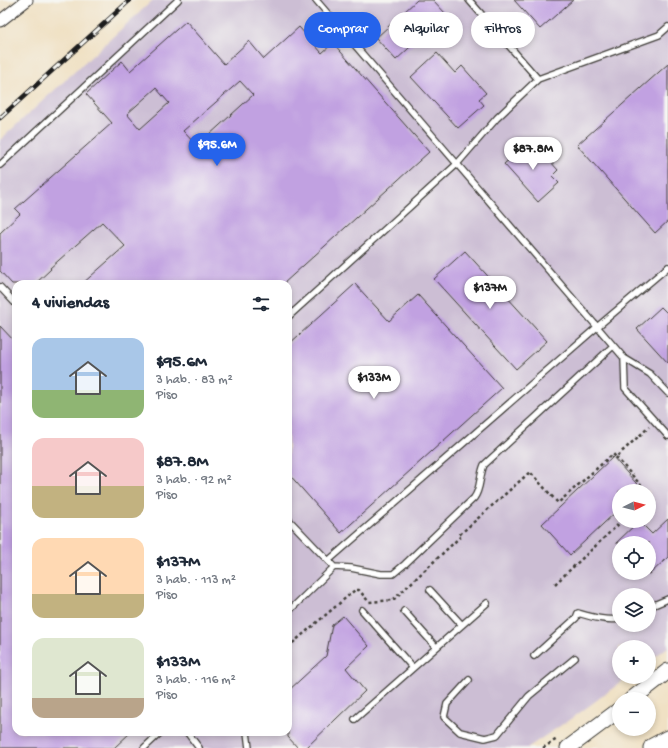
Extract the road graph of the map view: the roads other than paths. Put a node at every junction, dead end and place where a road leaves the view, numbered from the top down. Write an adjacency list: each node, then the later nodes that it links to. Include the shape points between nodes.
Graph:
1 (25, 0): 5 (street)
2 (178, 0): 9 (lane)
3 (316, 0): 8 (lane)
4 (469, 0): 7 (lane)
5 (0, 21)
6 (668, 27): 7 (lane, via 659,35)
7 (538, 79): 8 (lane, via 497,118)
8 (457, 164): 13 (lane); 14 (lane)
9 (0, 165)
10 (668, 267): 14 (lane)
11 (0, 287): 12 (lane)
12 (12, 300)
13 (292, 313)
14 (597, 327): 15 (lane); 20 (lane)
15 (613, 346): 16 (lane); 21 (lane, via 484,466 480,473 479,492 474,498 393,574)
16 (624, 358): 17 (lane, via 650,374); 18 (lane, via 625,388)
17 (668, 393)
18 (668, 436)
19 (292, 523): 20 (lane)
20 (328, 561): 21 (lane)
21 (334, 567): 26 (lane)
22 (430, 590): 30 (lane)
23 (668, 599): 25 (lane)
24 (487, 603): 30 (lane)
25 (656, 604)
26 (292, 608)
27 (362, 610): 34 (lane)
28 (404, 611): 31 (lane)
29 (612, 620): 32 (lane, via 578,613 576,618)
30 (462, 625): 31 (lane)
31 (436, 647): 34 (lane)
32 (534, 656)
33 (575, 658): 36 (lane, via 529,696 497,735 485,738 460,732 444,717 447,704)
34 (413, 668): 39 (lane)
35 (668, 671): 37 (main road)
36 (469, 680)
37 (641, 692)
38 (612, 715): 47 (main road)
39 (355, 718)
40 (157, 736): 44 (lane)
41 (190, 736): 45 (lane)
42 (247, 736): 46 (lane)
43 (668, 740): 48 (highway)
44 (144, 748)
45 (199, 748)
46 (248, 748)
47 (568, 748)
48 (653, 748)

